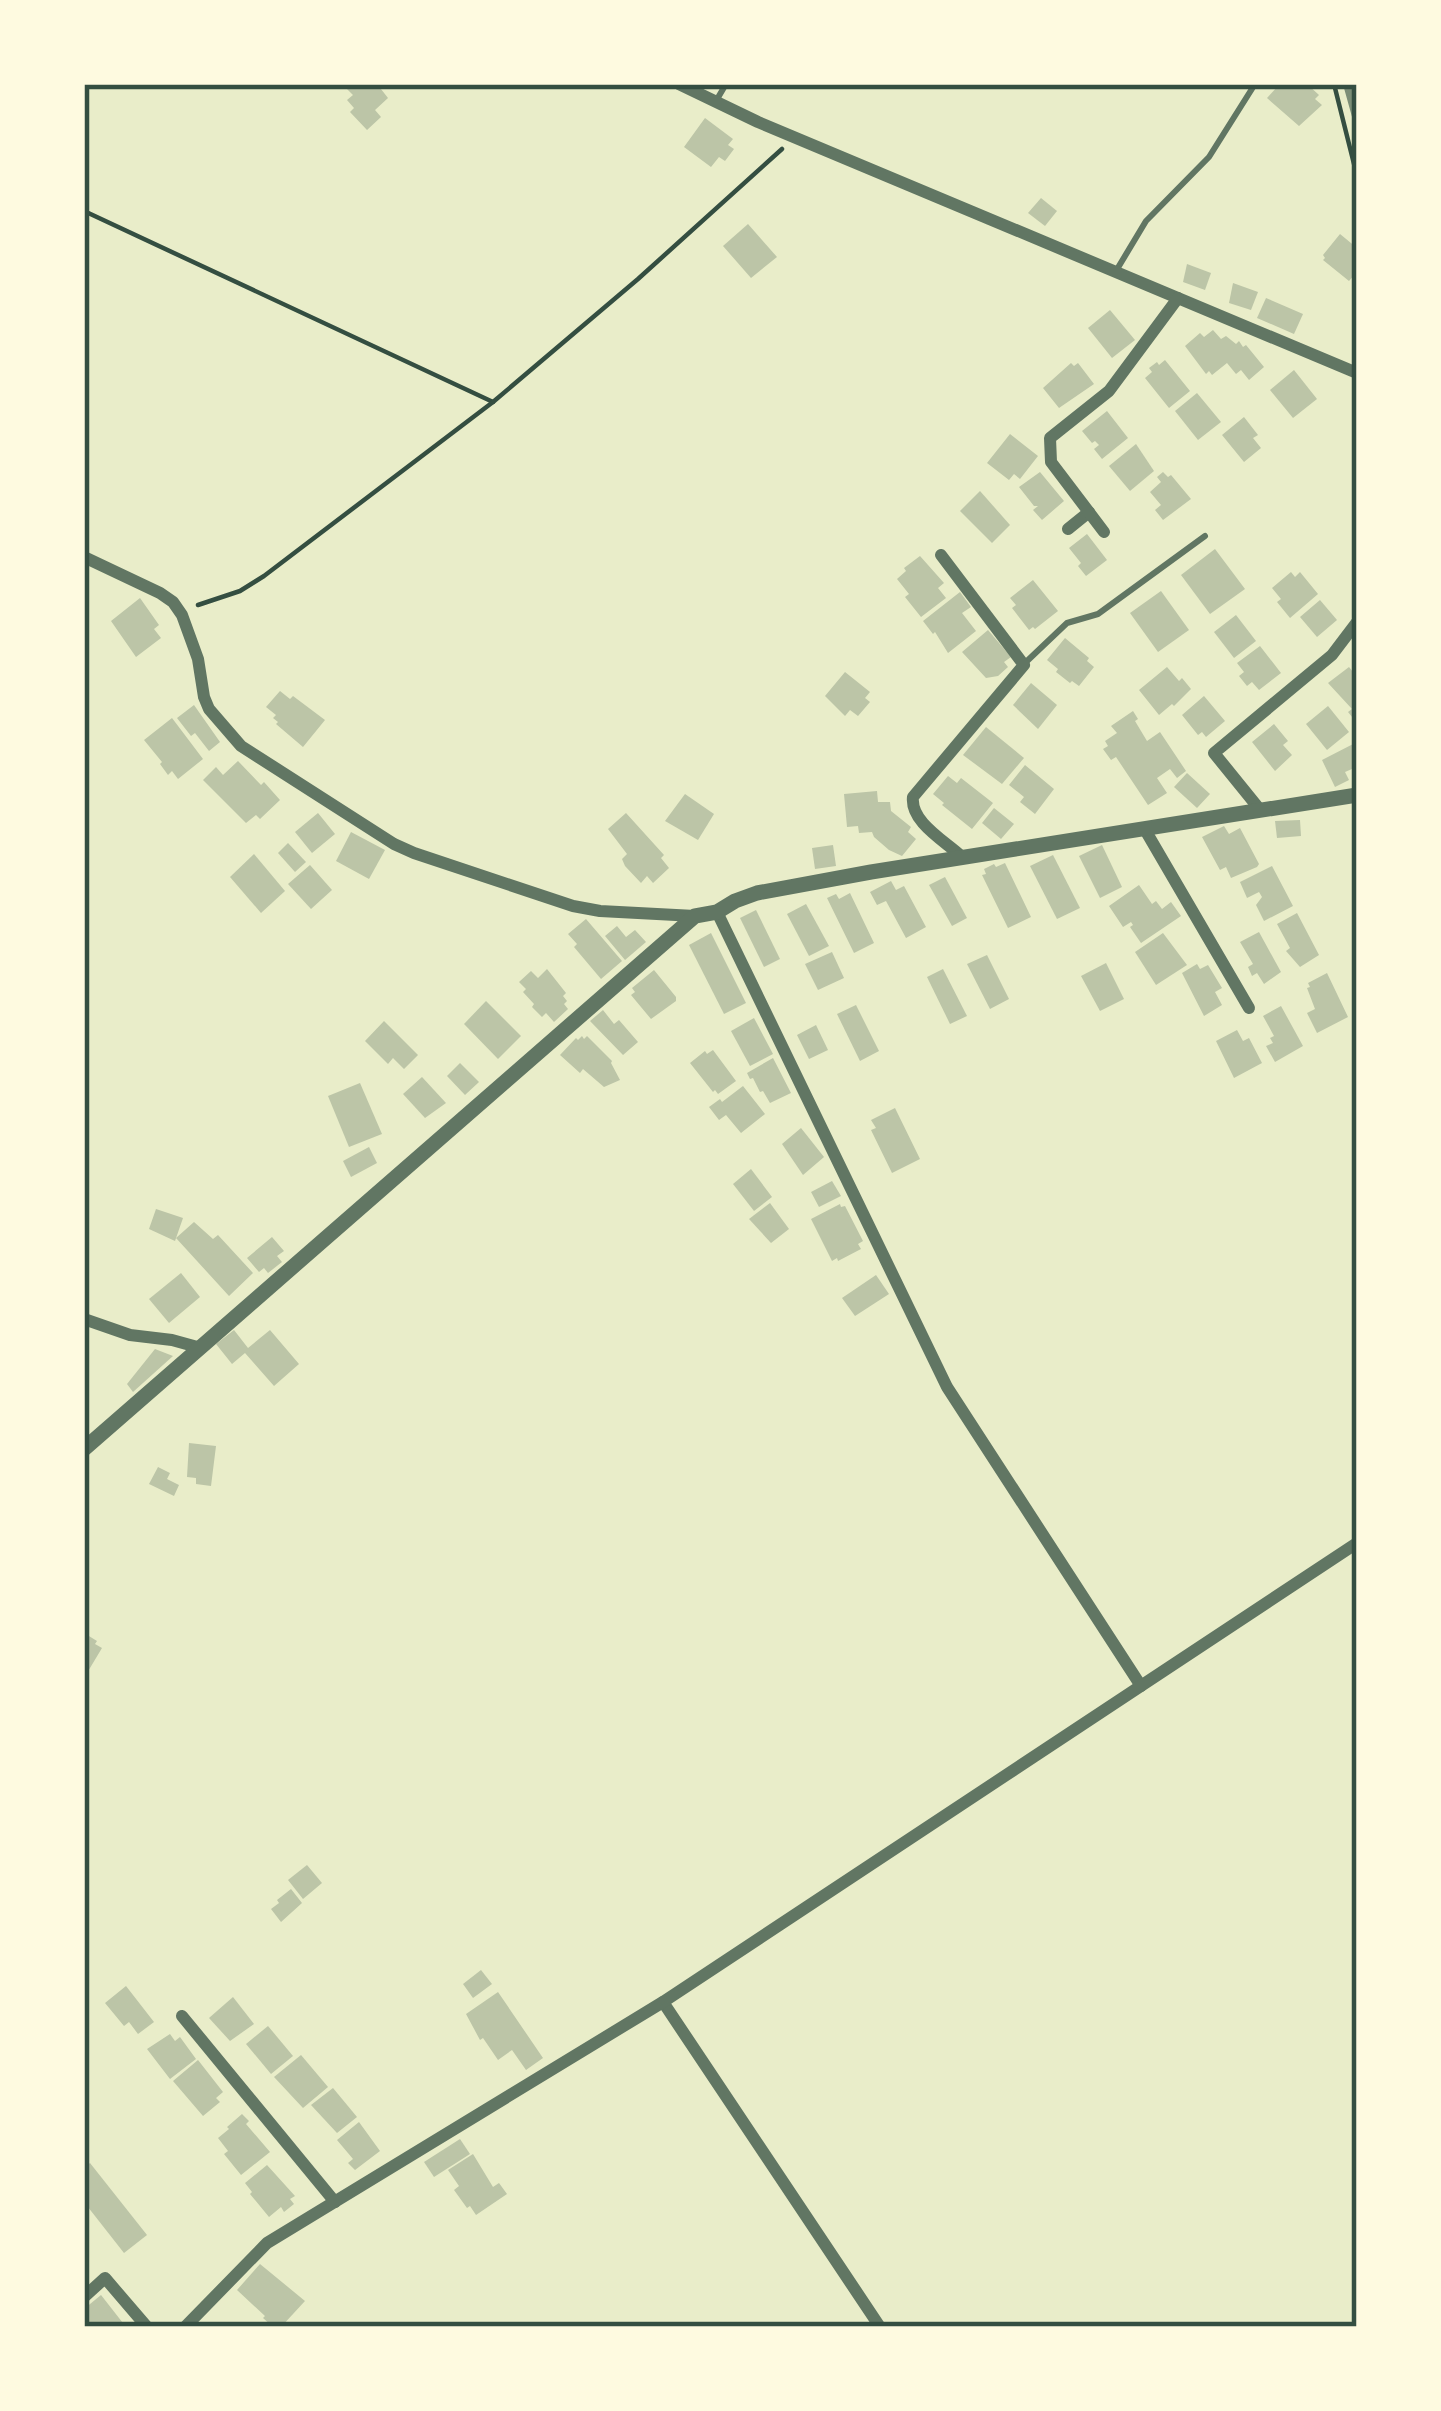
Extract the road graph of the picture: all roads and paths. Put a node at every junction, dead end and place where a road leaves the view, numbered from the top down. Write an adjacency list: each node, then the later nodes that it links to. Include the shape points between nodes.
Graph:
1 (680, 84): 5 (street)
2 (726, 84): 5 (lane)
3 (1255, 84): 9 (lane, via 1209,157 1146,221)
4 (1334, 84): 7 (path)
5 (716, 101): 6 (street)
6 (794, 136): 9 (street); 12 (path)
7 (1357, 176)
8 (84, 211): 12 (path)
9 (1116, 271): 10 (street)
10 (1178, 298): 11 (street); 13 (street, via 1108,391 1050,439 1051,462)
11 (1357, 373)
12 (493, 402): 19 (path, via 264,575)
13 (1089, 512): 14 (street); 15 (street)
14 (1068, 529)
15 (1104, 532)
16 (1205, 536): 21 (lane, via 1098,614 1067,623)
17 (941, 555): 21 (street)
18 (84, 557): 19 (street, via 160,593)
19 (182, 615): 27 (street, via 203,697 241,746 394,844 574,906)
20 (1357, 622): 23 (street, via 1332,656 1214,753)
21 (1024, 665): 25 (street, via 913,797 916,816)
22 (1357, 795): 23 (street)
23 (1261, 811): 24 (street)
24 (1144, 828): 25 (street); 28 (street)
25 (962, 857): 26 (street, via 757,893)
26 (717, 913): 27 (street); 33 (street, via 947,1387)
27 (695, 916): 30 (street)
28 (1249, 1008)
29 (84, 1319): 30 (street)
30 (201, 1348): 31 (street)
31 (84, 1450)
32 (1357, 1543): 33 (street)
33 (1141, 1686): 34 (street)
34 (663, 2002): 36 (street); 40 (street)
35 (182, 2016): 36 (street)
36 (334, 2202): 39 (street, via 267,2242)
37 (84, 2297): 38 (street, via 106,2278)
38 (147, 2327)
39 (185, 2327)
40 (880, 2327)

